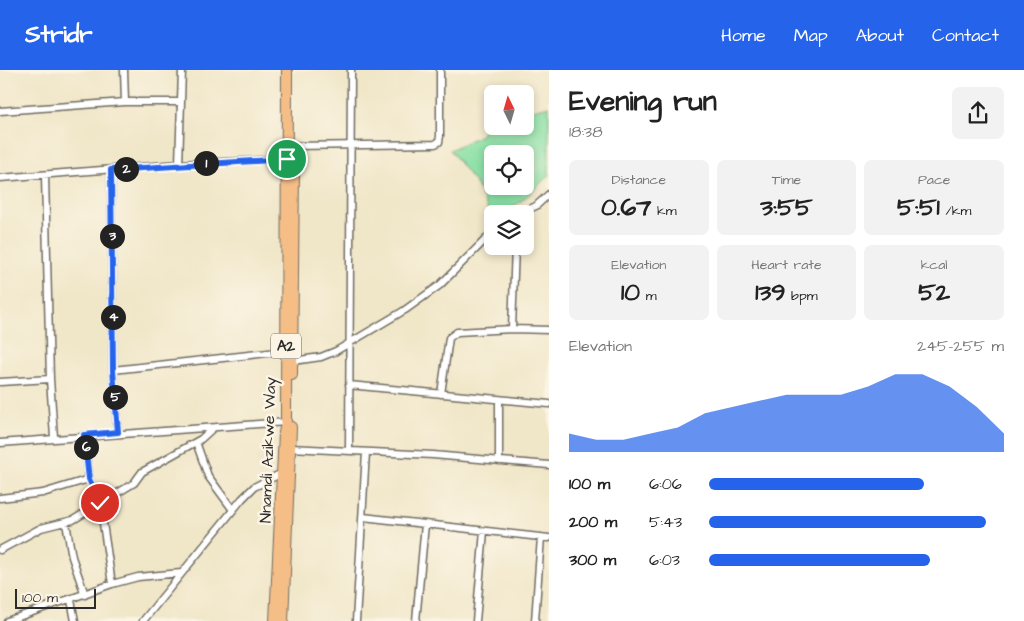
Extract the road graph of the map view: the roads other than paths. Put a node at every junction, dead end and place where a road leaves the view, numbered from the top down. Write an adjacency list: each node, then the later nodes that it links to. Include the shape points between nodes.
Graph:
1 (124, 70): 7 (street)
2 (182, 70): 8 (street)
3 (287, 70): 12 (highway, Nnamdi Azikwe Way / A2)
4 (294, 70): 10 (highway, Nnamdi Azikwe Way / A2)
5 (351, 70): 11 (street)
6 (440, 70): 11 (street, via 439,142 430,146)
7 (126, 102): 8 (street); 9 (street)
8 (181, 102): 13 (street)
9 (0, 111)
10 (294, 146): 11 (street); 25 (highway, Nnamdi Azikwe Way / A2)
11 (351, 147): 23 (street)
12 (287, 159): 13 (street); 24 (highway, Nnamdi Azikwe Way / A2)
13 (179, 164): 14 (street)
14 (111, 170): 15 (street); 26 (street)
15 (45, 176): 16 (street); 27 (street)
16 (0, 178)
17 (549, 194): 18 (street)
18 (534, 207)
19 (484, 241): 23 (street, via 440,285)
20 (515, 255): 21 (street)
21 (512, 329): 22 (street); 30 (street, via 452,334)
22 (549, 330)
23 (350, 343): 25 (street, via 321,356); 29 (street)
24 (286, 351): 26 (street); 33 (highway, Nnamdi Azikwe Way / A2)
25 (293, 361): 40 (highway, Nnamdi Azikwe Way / A2)
26 (113, 370): 35 (street)
27 (50, 379): 28 (street); 37 (street)
28 (0, 382)
29 (349, 385): 30 (street); 41 (street)
30 (441, 394): 31 (street)
31 (499, 400): 32 (street); 43 (street)
32 (549, 404)
33 (286, 422): 34 (street); 45 (highway, Nnamdi Azikwe Way / A2)
34 (213, 428): 35 (street); 38 (street)
35 (118, 432): 36 (street)
36 (84, 435): 37 (street); 46 (street)
37 (54, 437): 39 (street)
38 (196, 442): 48 (street, via 142,472 134,484); 49 (street, via 208,476)
39 (0, 443)
40 (290, 448): 41 (street); 65 (highway, Nnamdi Azikwe Way / A2)
41 (349, 451): 42 (street)
42 (366, 452): 43 (street); 50 (street)
43 (499, 461): 44 (street)
44 (549, 465)
45 (282, 473): 49 (street, via 254,488); 64 (highway, Nnamdi Azikwe Way / A2)
46 (89, 479): 47 (street, via 43,493); 48 (street)
47 (0, 498)
48 (100, 503): 51 (street); 58 (street)
49 (233, 510): 57 (street)
50 (363, 517): 52 (street); 66 (street)
51 (66, 523): 56 (street, via 41,528); 59 (street, via 72,557)
52 (425, 524): 53 (street); 67 (street)
53 (484, 531): 54 (street); 68 (street)
54 (541, 537): 55 (street); 69 (street)
55 (549, 538)
56 (0, 550)
57 (181, 573): 58 (street, via 138,577); 63 (street)
58 (112, 584): 59 (street)
59 (85, 595): 60 (street)
60 (71, 600): 61 (street); 62 (street)
61 (7, 621)
62 (75, 621)
63 (143, 621)
64 (276, 621)
65 (283, 621)
66 (356, 621)
67 (416, 621)
68 (476, 621)
69 (536, 621)

